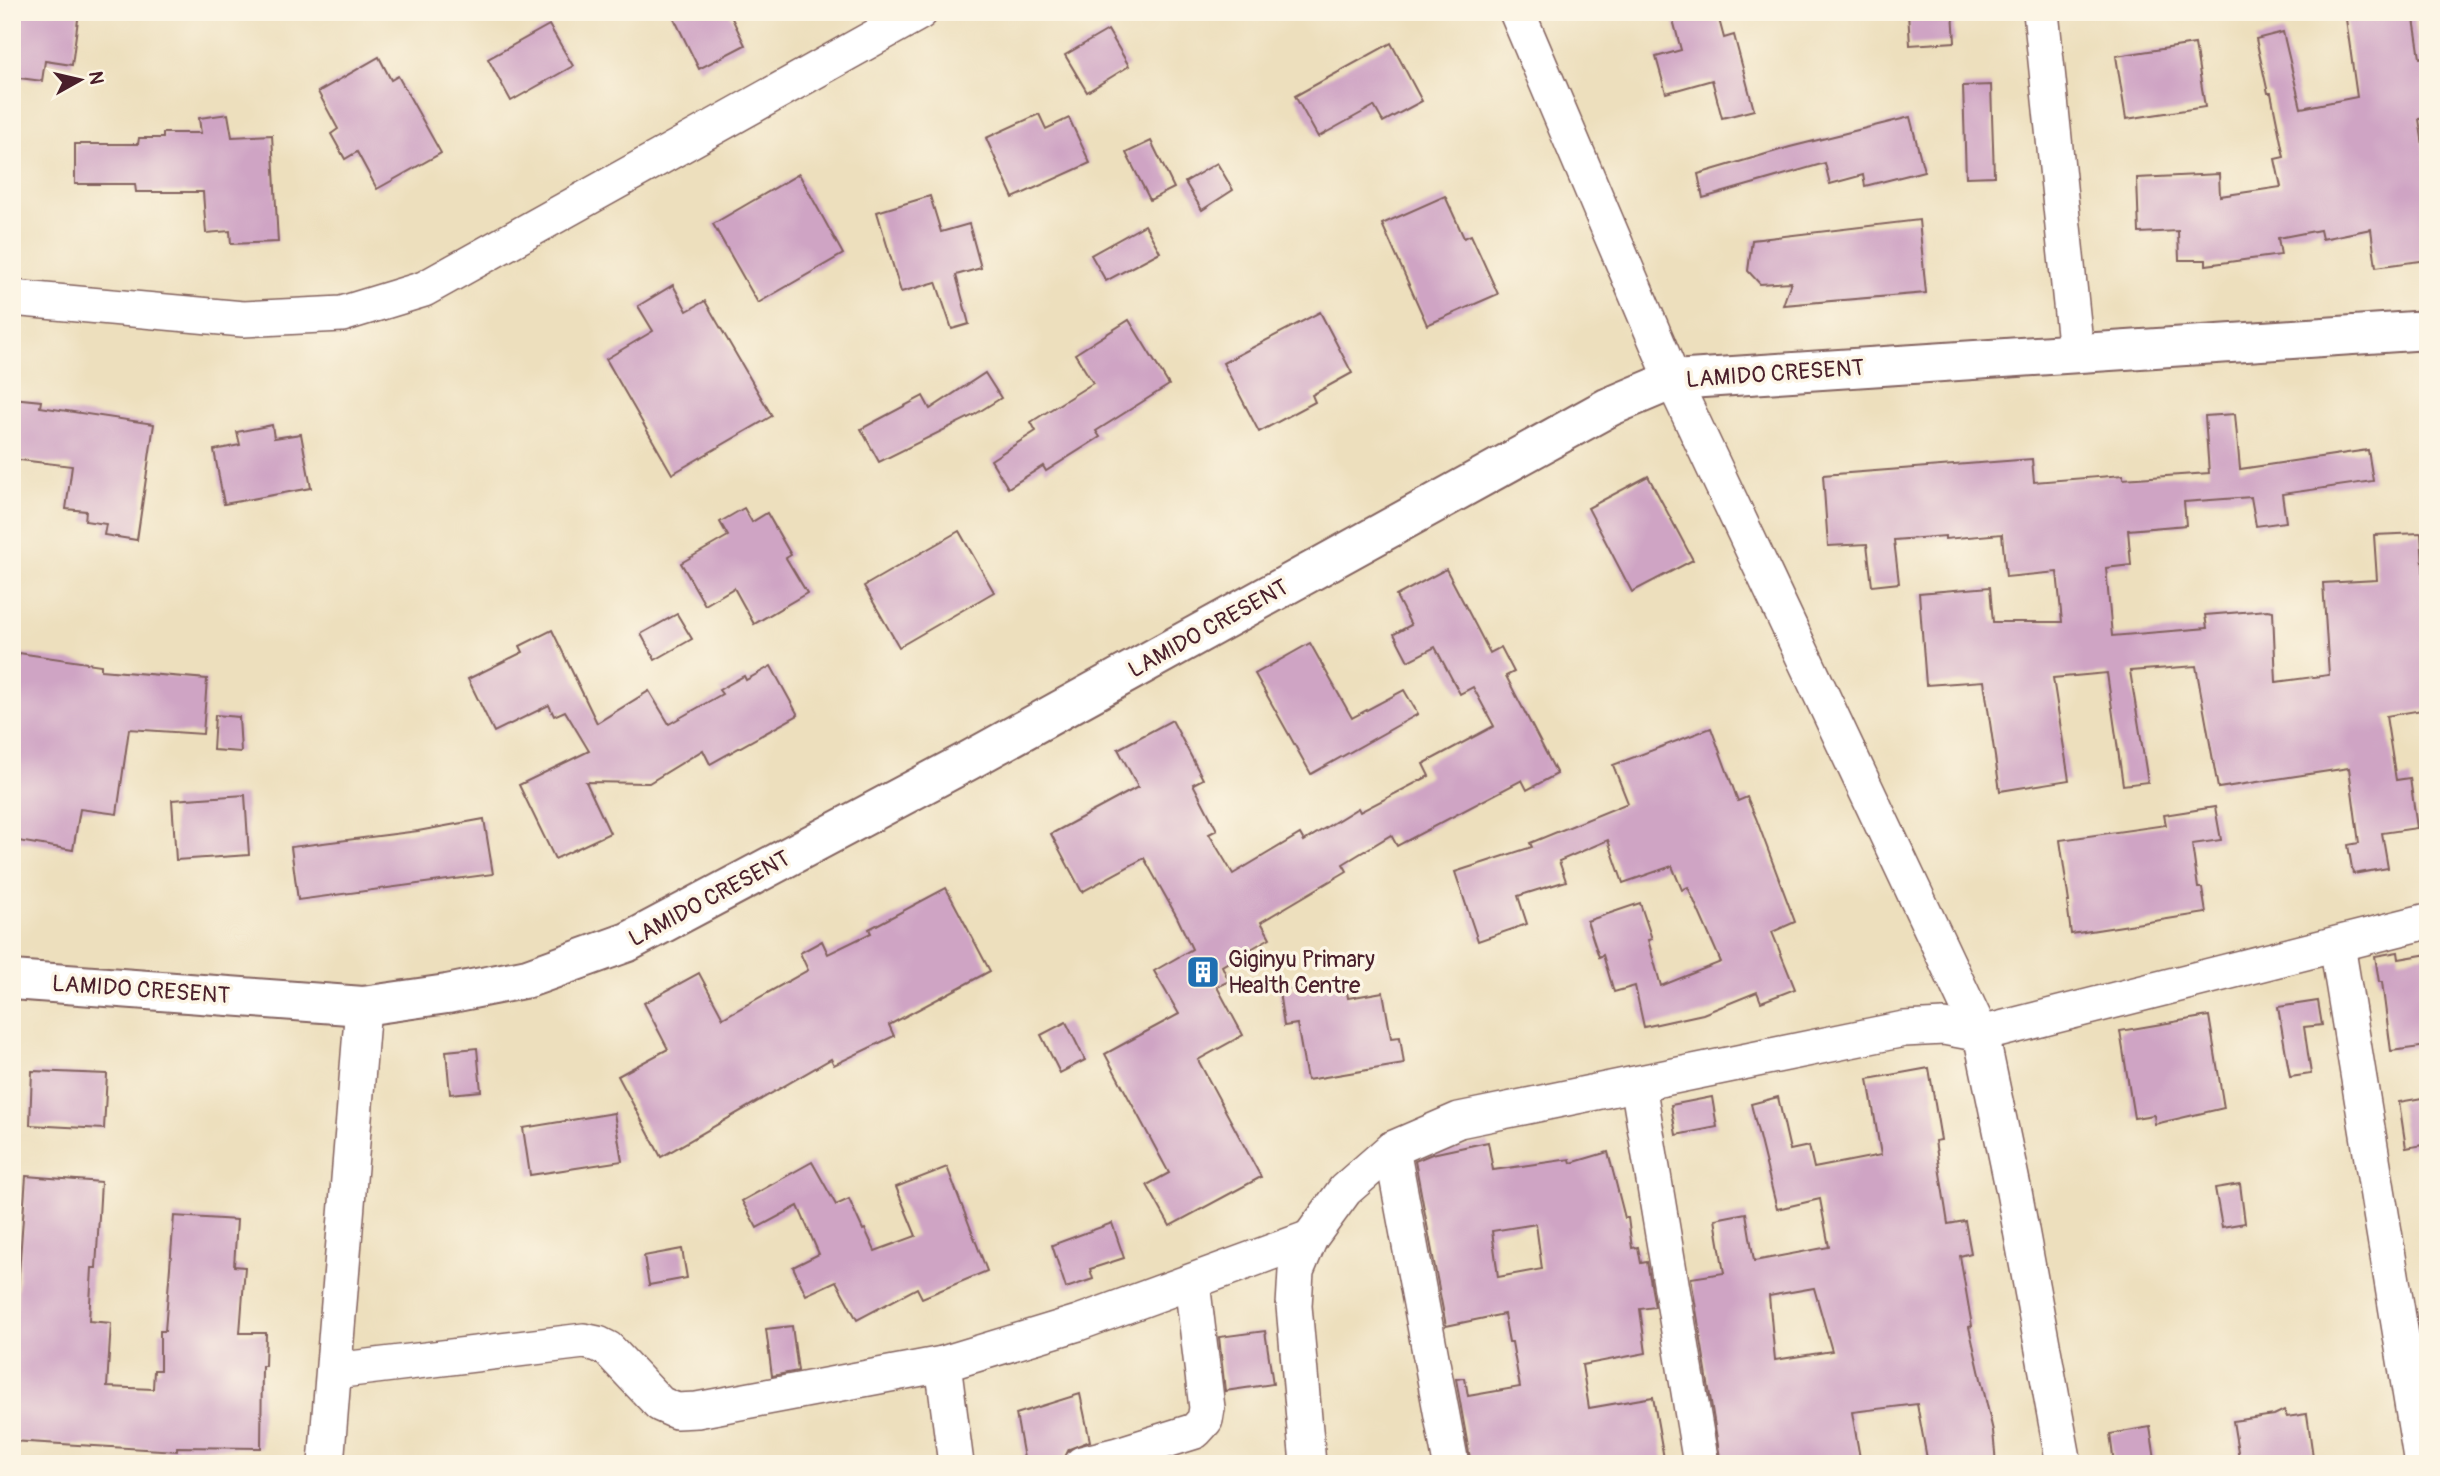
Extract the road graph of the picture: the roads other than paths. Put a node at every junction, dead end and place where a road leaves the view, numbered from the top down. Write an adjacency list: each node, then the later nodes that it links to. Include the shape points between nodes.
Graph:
1 (920, 12): 4 (street, via 424,289 342,314 243,319)
2 (1517, 12): 7 (street)
3 (2041, 12): 6 (street)
4 (12, 298)
5 (2428, 330): 6 (street, LAMIDO CRESENT)
6 (2076, 353): 7 (street, LAMIDO CRESENT)
7 (1674, 380): 11 (street, LAMIDO CRESENT, via 1609,407 968,761 628,942 528,978); 12 (street)
8 (2428, 921): 9 (street)
9 (2337, 945): 12 (street); 27 (street)
10 (12, 980): 11 (street, LAMIDO CRESENT)
11 (363, 1006): 18 (street)
12 (1981, 1034): 13 (street, via 1944,1027 1904,1029); 26 (street)
13 (1639, 1084): 14 (street, via 1459,1120); 25 (street)
14 (1392, 1149): 15 (street, via 1345,1190); 24 (street)
15 (1310, 1238): 16 (street); 23 (street, via 1296,1271 1294,1306)
16 (1192, 1282): 17 (street); 19 (street, via 1205,1420 1195,1431)
17 (943, 1364): 18 (street, via 676,1411 660,1404 608,1349 584,1341); 21 (street)
18 (334, 1371): 20 (street)
19 (1119, 1459): 22 (street)
20 (326, 1464)
21 (956, 1464)
22 (1082, 1464)
23 (1308, 1464)
24 (1451, 1464)
25 (1701, 1464)
26 (2064, 1464)
27 (2423, 1464)

